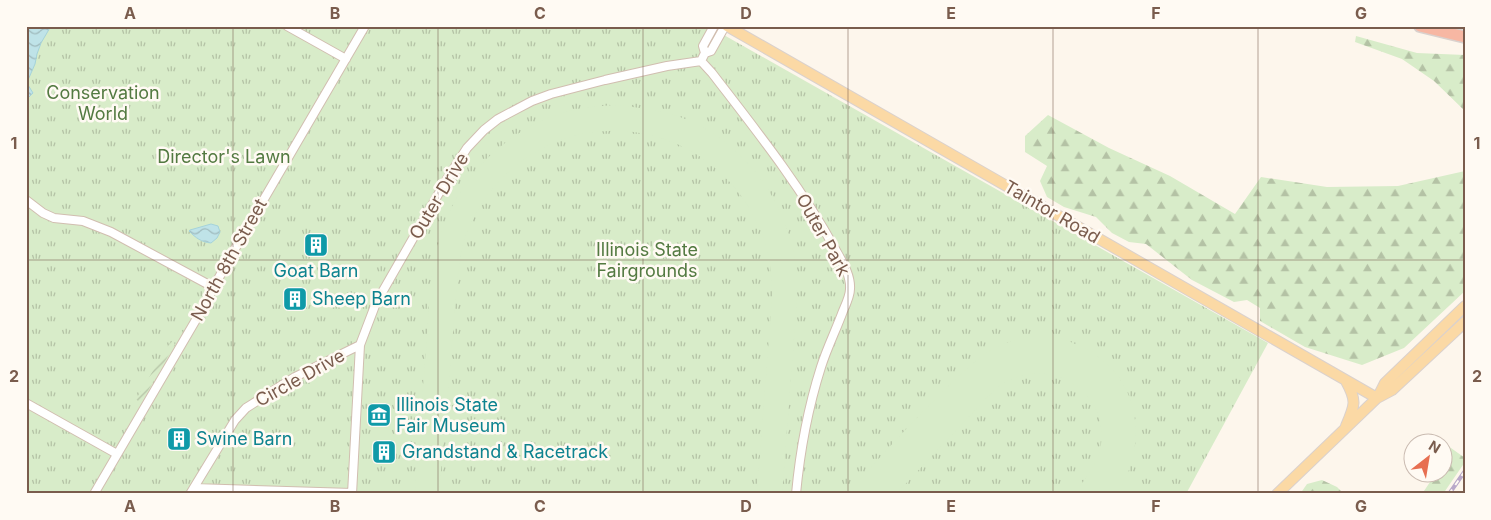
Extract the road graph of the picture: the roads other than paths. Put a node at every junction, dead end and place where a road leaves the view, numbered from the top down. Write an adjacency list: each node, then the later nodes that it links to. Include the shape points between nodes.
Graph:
1 (287, 26): 9 (street)
2 (365, 26): 9 (street, North 8th Street)
3 (714, 26): 8 (street, via 703,46)
4 (726, 26): 8 (street, via 711,51); 15 (main road, Taintor Road)
5 (1420, 26): 7 (highway)
6 (1432, 26): 7 (highway)
7 (1464, 35)
8 (703, 57): 14 (street, Outer Drive, via 551,94 514,109 484,130 467,148 447,179 376,303); 23 (street, Outer Park, via 800,191 823,226 849,278 847,301 829,343 811,402)
9 (346, 59): 11 (street, North 8th Street)
10 (26, 200): 11 (street, via 54,218 83,221 111,232)
11 (213, 287): 19 (street, North 8th Street)
12 (1465, 306): 16 (main road, via 1385,383)
13 (1465, 322): 16 (main road, via 1392,390)
14 (360, 345): 20 (street, Circle Drive, via 296,377 246,408 235,420); 21 (street, Outer Drive)
15 (1345, 380): 16 (main road, Taintor Road); 18 (main road, via 1354,402)
16 (1377, 398): 18 (main road)
17 (26, 403): 19 (street)
18 (1346, 428): 24 (main road)
19 (117, 454): 22 (street, North 8th Street)
20 (192, 491): 21 (street)
21 (352, 493)
22 (94, 494)
23 (796, 494)
24 (1277, 494)

